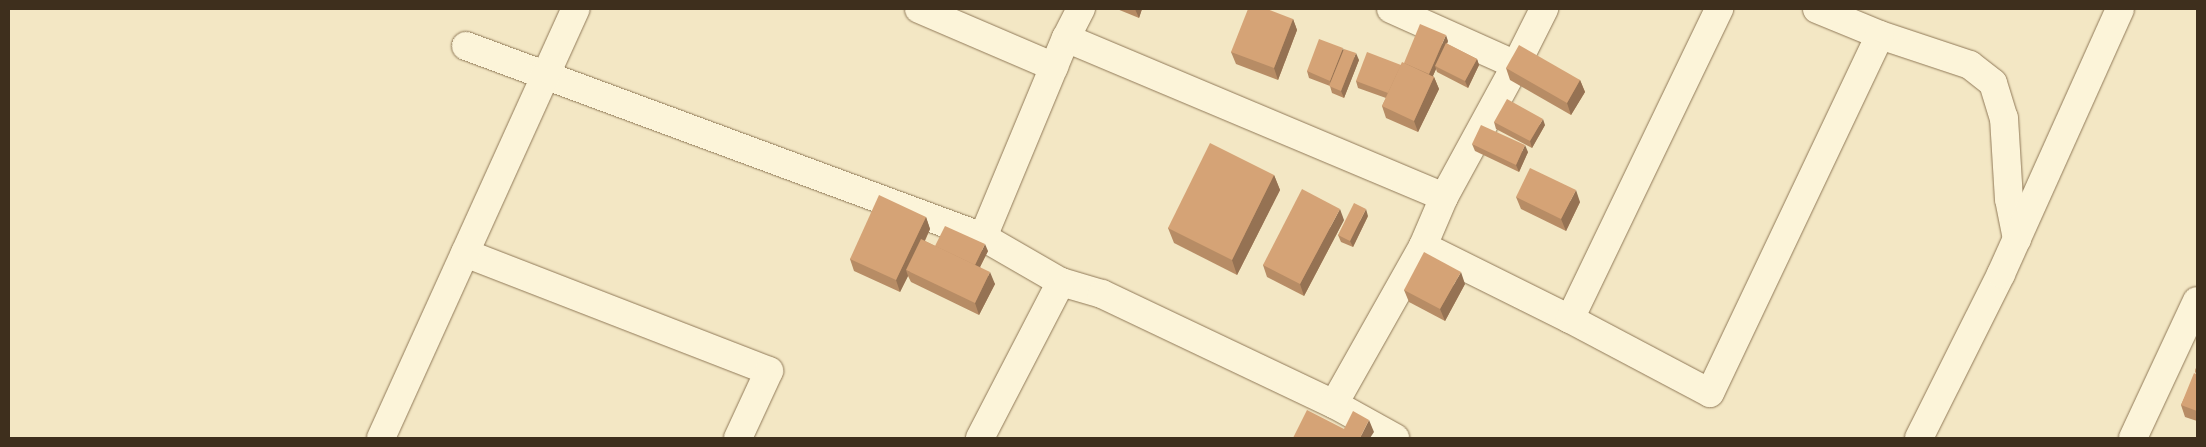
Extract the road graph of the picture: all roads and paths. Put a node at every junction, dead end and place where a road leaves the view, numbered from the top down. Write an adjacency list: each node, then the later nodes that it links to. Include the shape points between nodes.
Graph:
1 (576, 9): 14 (street)
2 (919, 9): 13 (street)
3 (1080, 9): 10 (street)
4 (1391, 9): 12 (street)
5 (1544, 9): 12 (street)
6 (1719, 9): 22 (street)
7 (1817, 9): 9 (street)
8 (2120, 9): 17 (street)
9 (1880, 35): 17 (street, via 1970,65 1993,82 2004,118 2009,199); 22 (street, via 1710,393)
10 (1066, 38): 13 (street); 15 (street)
11 (466, 46): 14 (street)
12 (1516, 65): 15 (street)
13 (1054, 67): 16 (street)
14 (546, 77): 16 (street); 19 (street)
15 (1444, 196): 18 (street)
16 (983, 237): 20 (street)
17 (2017, 239): 28 (street)
18 (1423, 246): 22 (street); 23 (street)
19 (465, 253): 24 (street); 25 (street, via 769,370)
20 (1061, 282): 23 (street, via 1102,294); 26 (street)
21 (2196, 307): 29 (street)
22 (1570, 319)
23 (1334, 404): 27 (street)
24 (381, 438)
25 (738, 438)
26 (980, 438)
27 (1395, 438)
28 (1919, 438)
29 (2133, 438)

